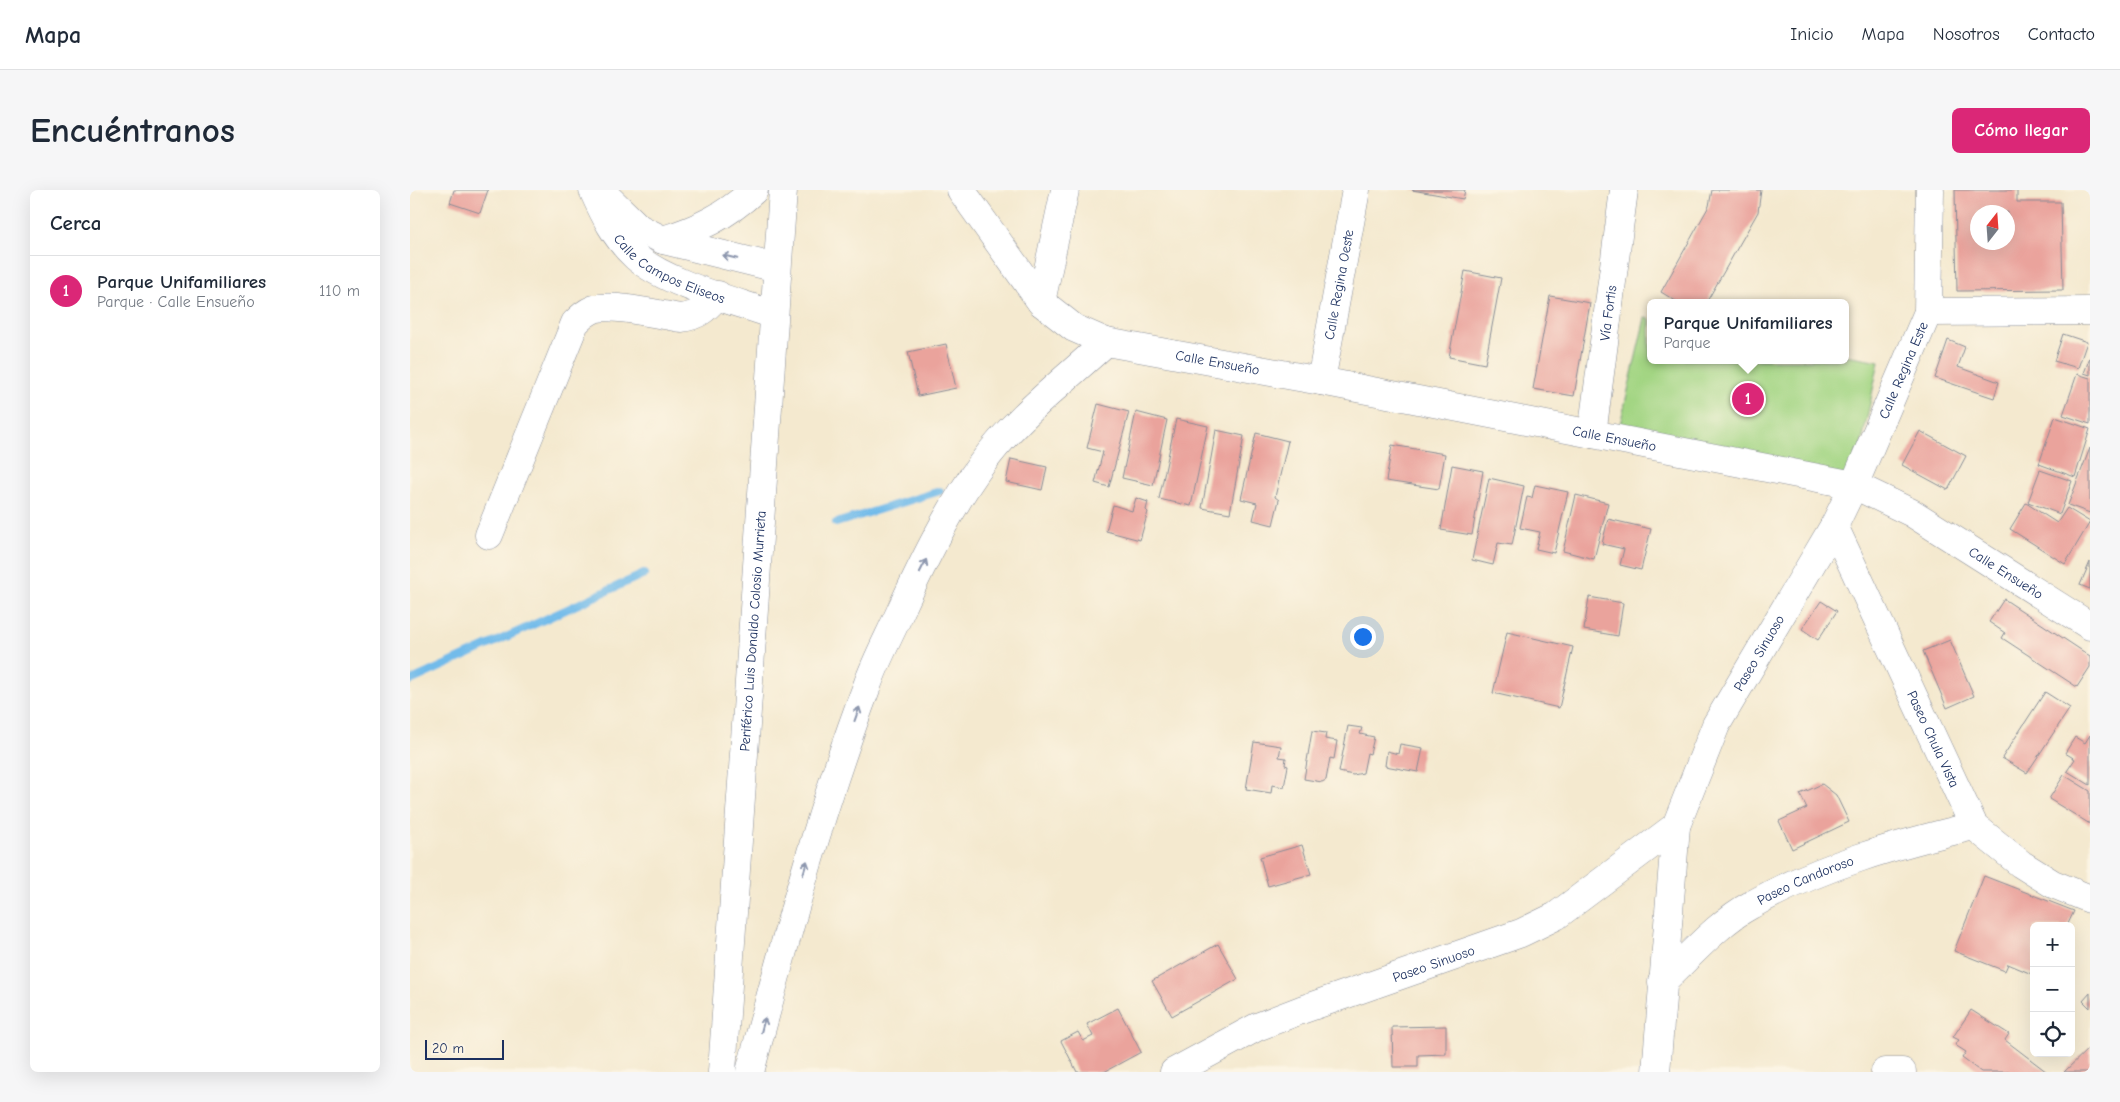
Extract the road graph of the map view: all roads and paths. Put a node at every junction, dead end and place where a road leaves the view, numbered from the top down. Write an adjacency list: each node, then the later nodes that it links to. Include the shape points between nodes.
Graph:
1 (593, 190): 10 (street, Calle Campos Eliseos)
2 (600, 190): 10 (street, Calle Campos Eliseos)
3 (754, 190): 11 (street, via 724,216)
4 (782, 190): 12 (street, Periférico Luis Donaldo Colosio Murrieta)
5 (961, 190): 14 (street, Calle Ensueño)
6 (1065, 190): 14 (street)
7 (1356, 190): 19 (street, Calle Regina Oeste)
8 (1624, 190): 20 (street, Vía Fortis)
9 (1930, 190): 16 (street, Calle Regina Este)
10 (628, 232): 11 (street, Calle Campos Eliseos); 13 (street, Calle Campos Eliseos, via 637,257 655,270)
11 (663, 240): 12 (street, Calle Campos Eliseos, one-way to 11)
12 (777, 268): 17 (street, Periférico Luis Donaldo Colosio Murrieta)
13 (718, 295): 17 (street, Calle Campos Eliseos); 23 (street, via 702,312 692,316 681,318 595,308 575,323)
14 (1041, 302): 18 (street, Calle Ensueño, via 1074,328)
15 (2090, 311): 16 (street)
16 (1928, 312): 21 (street, Calle Regina Este)
17 (774, 315): 29 (street, Periférico Luis Donaldo Colosio Murrieta)
18 (1106, 342): 19 (street, Calle Ensueño); 30 (street, one-way to 18, via 829,791 868,684 911,590 953,506 982,463 1022,419)
19 (1321, 381): 20 (street, Calle Ensueño)
20 (1592, 434): 21 (street, Calle Ensueño)
21 (1854, 485): 22 (street, Paseo Sinuoso); 24 (street, Calle Ensueño, via 1912,513)
22 (1834, 526): 25 (street, Paseo Sinuoso, via 1716,725); 26 (street, Paseo Chula Vista)
23 (489, 535)
24 (2090, 626)
25 (1676, 826): 28 (street, Paseo Sinuoso); 31 (street, Paseo Sinuoso, via 1583,897 1521,933 1284,1017)
26 (1974, 826): 27 (street, Paseo Chula Vista, via 2020,864 2053,884); 28 (street, Paseo Candoroso, via 1894,846 1826,871 1750,905)
27 (2090, 899)
28 (1662, 982): 32 (street, Paseo Sinuoso)
29 (722, 1072)
30 (750, 1072)
31 (1174, 1072)
32 (1656, 1072)
33 (1885, 1072): 34 (street)
34 (1902, 1072)

